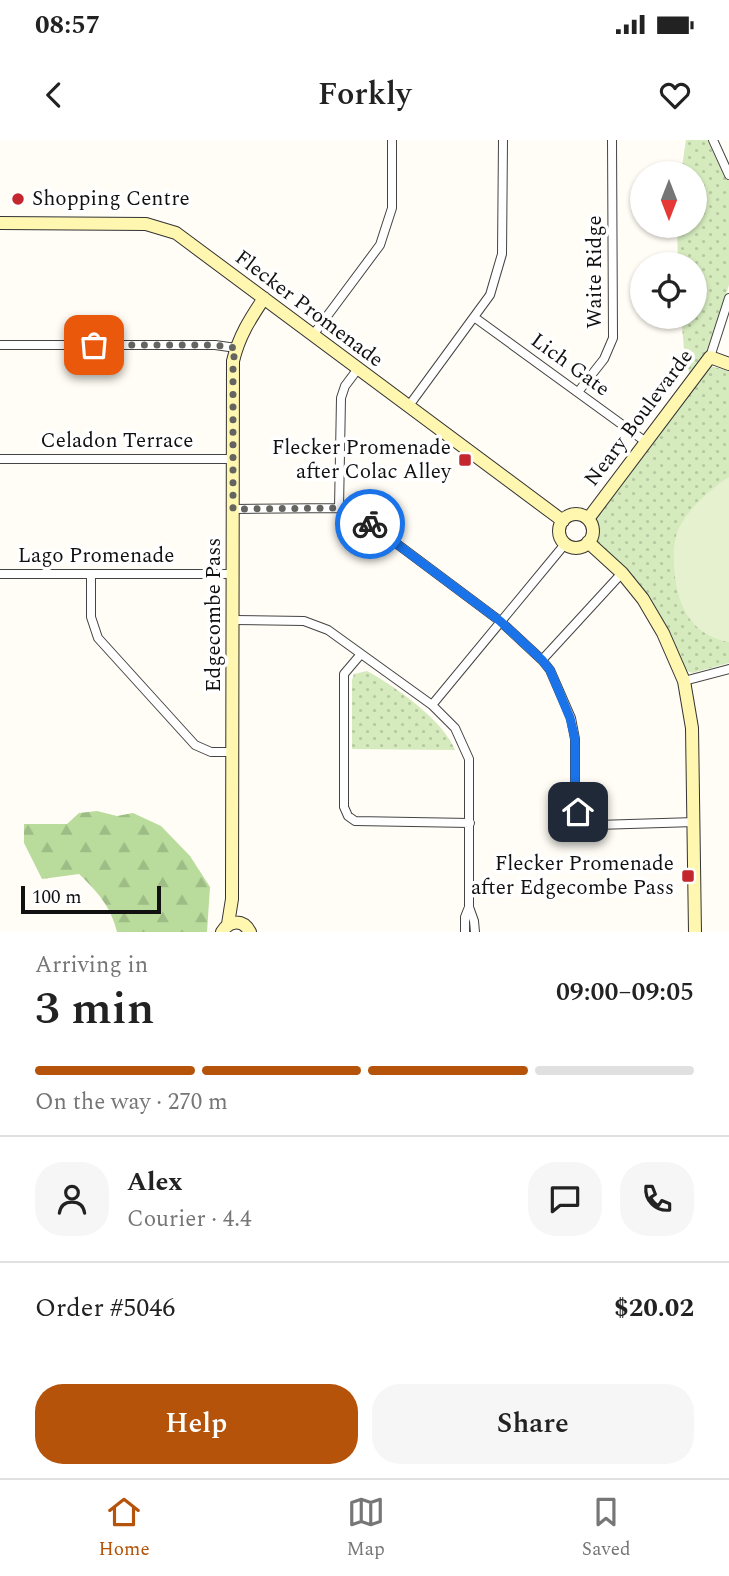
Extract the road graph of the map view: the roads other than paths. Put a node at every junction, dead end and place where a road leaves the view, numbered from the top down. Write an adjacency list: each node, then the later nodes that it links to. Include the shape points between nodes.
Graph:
1 (392, 140): 10 (street, via 392,208 380,245)
2 (503, 140): 9 (street, via 502,254 490,295)
3 (612, 140): 16 (street, Waite Ridge, via 613,338 604,359)
4 (713, 140): 5 (street)
5 (729, 172)
6 (0, 223): 7 (street, Flecker Promenade, via 146,224 176,233)
7 (264, 298): 10 (street, Flecker Promenade); 12 (street, Edgecombe Pass)
8 (729, 298): 13 (street, Neary Boulevarde)
9 (474, 317): 16 (street, Lich Gate); 17 (street)
10 (313, 335): 15 (street, Flecker Promenade)
11 (0, 345): 12 (street)
12 (236, 348): 20 (street, Edgecombe Pass)
13 (710, 357): 14 (street); 18 (street, Neary Boulevarde)
14 (729, 364)
15 (357, 370): 17 (street, Flecker Promenade); 21 (street, via 341,398)
16 (578, 392): 18 (street, Lich Gate)
17 (408, 407): 24 (street, Flecker Promenade)
18 (646, 442): 23 (street, Neary Boulevarde)
19 (0, 459): 20 (street, Celadon Terrace)
20 (233, 459): 22 (street, Edgecombe Pass)
21 (339, 508): 22 (street); 32 (street, via 361,517)
22 (233, 509): 30 (street, Edgecombe Pass)
23 (588, 519): 24 (street, via 578,514); 25 (street, via 593,533)
24 (563, 521): 26 (street, via 560,536)
25 (589, 542): 26 (street, via 580,547); 27 (street)
26 (565, 544): 32 (street)
27 (622, 573): 34 (street); 36 (street, via 643,598)
28 (0, 574): 29 (street, Lago Promenade)
29 (91, 574): 30 (street, Lago Promenade); 38 (street, via 91,617 98,638 195,745 211,752)
30 (233, 574): 31 (street, Edgecombe Pass)
31 (233, 620): 33 (street, via 304,621 328,630); 38 (street, Edgecombe Pass)
32 (500, 621): 34 (street); 37 (street)
33 (361, 654): 37 (street); 40 (street, via 344,674 344,807 348,816 355,821)
34 (542, 660): 39 (street, via 570,718 575,739 575,804 582,818 597,825)
35 (729, 669): 36 (street)
36 (684, 681): 39 (street, via 692,728)
37 (432, 705): 40 (street, via 455,728 469,759)
38 (233, 752): 42 (street, Edgecombe Pass, via 232,899)
39 (695, 822): 45 (street)
40 (470, 823): 41 (street)
41 (469, 907): 43 (street); 44 (street)
42 (242, 929)
43 (465, 932)
44 (475, 932)
45 (695, 932)

